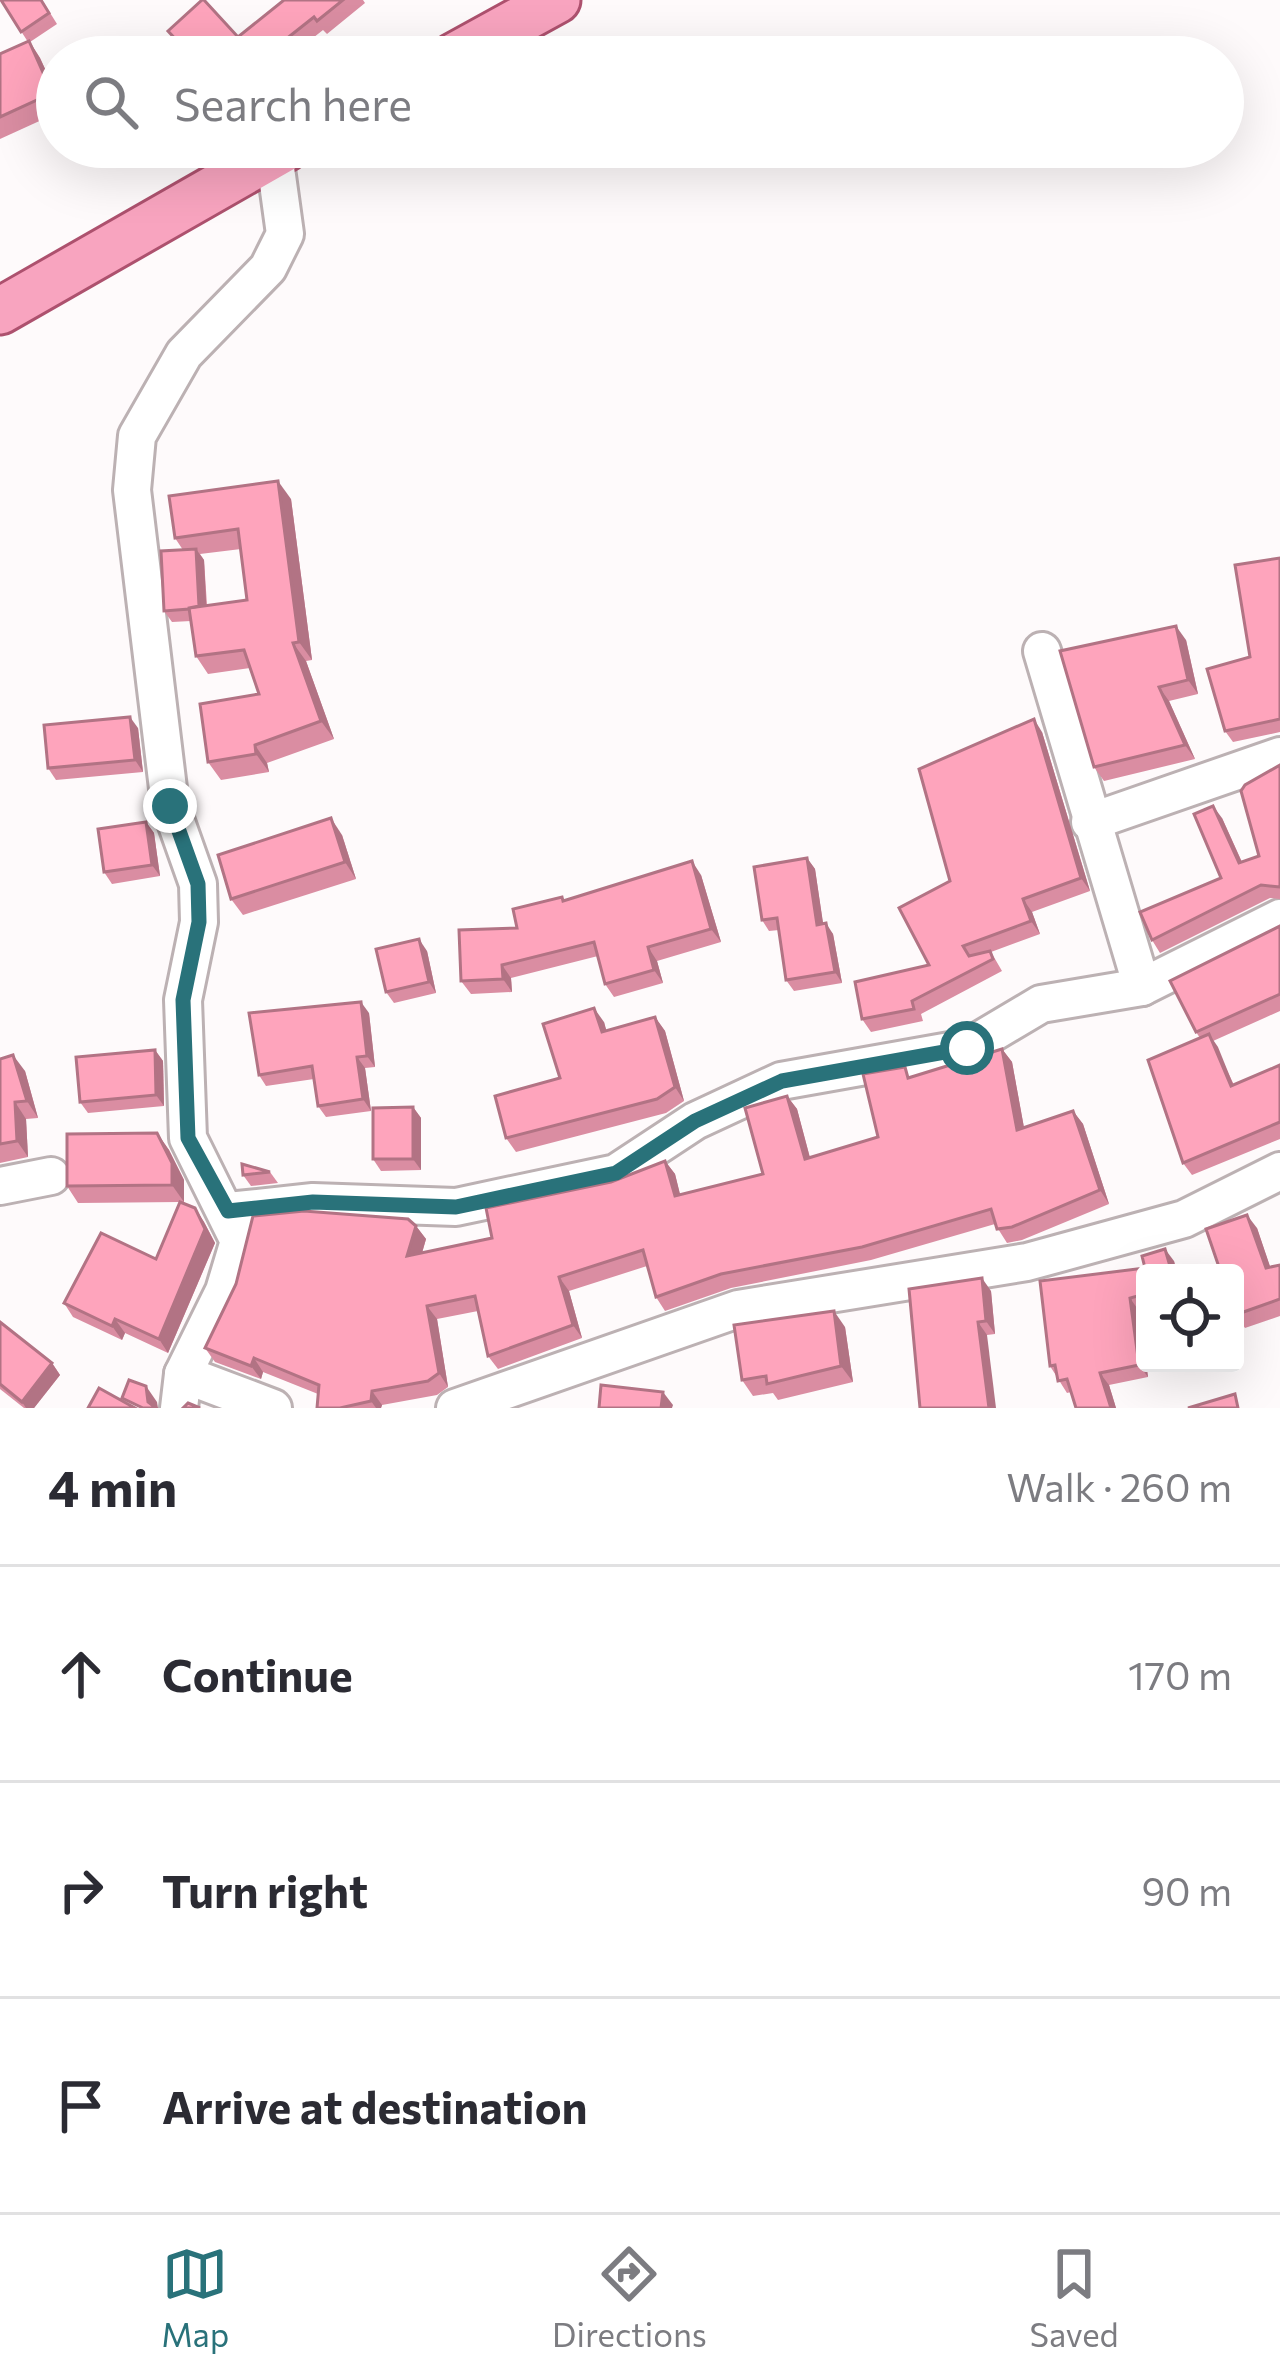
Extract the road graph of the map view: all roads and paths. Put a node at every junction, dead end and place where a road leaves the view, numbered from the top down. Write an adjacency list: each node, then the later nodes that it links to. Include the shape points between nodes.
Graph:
1 (557, 0): 2 (main road)
2 (491, 36)
3 (250, 168): 5 (main road)
4 (282, 168): 14 (street, via 284,234 268,268 184,354 137,436 132,490 170,806 198,884 183,1000 188,1138)
5 (0, 311)
6 (1042, 651): 8 (street)
7 (1280, 756): 8 (street)
8 (1090, 823): 10 (street)
9 (1280, 918): 10 (street)
10 (1142, 987): 14 (street, via 1041,1004 967,1048 782,1081 695,1121 616,1173 456,1207 313,1202)
11 (1280, 1171): 15 (street, via 1184,1219 1095,1244 738,1309)
12 (51, 1176): 13 (street)
13 (0, 1186)
14 (228, 1211): 16 (street, via 239,1241)
15 (566, 1369): 18 (street); 19 (street)
16 (181, 1391): 17 (street)
17 (273, 1408)
18 (455, 1408)
19 (562, 1408)

